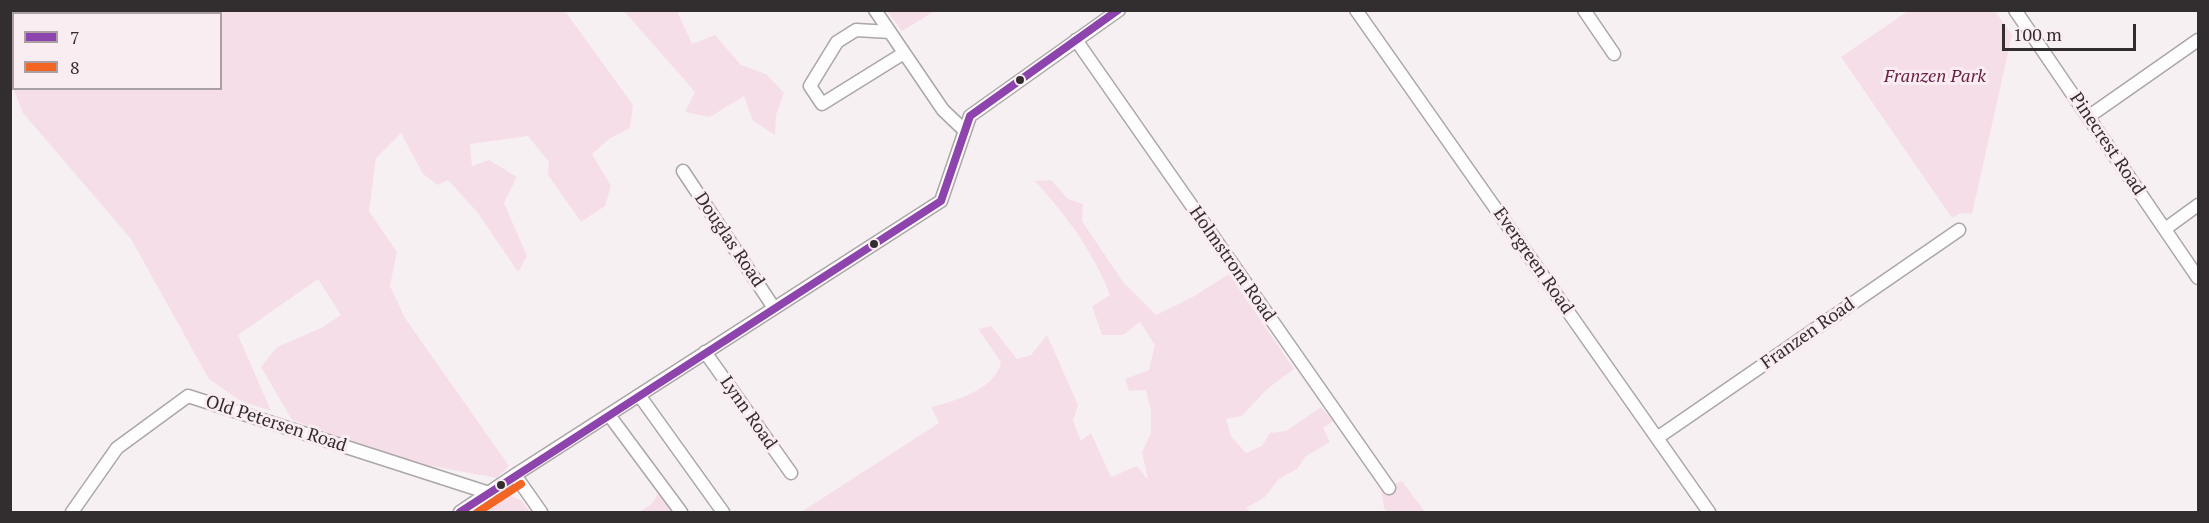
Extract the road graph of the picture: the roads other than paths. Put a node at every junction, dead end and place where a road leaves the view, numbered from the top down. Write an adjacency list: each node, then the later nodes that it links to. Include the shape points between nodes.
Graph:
1 (875, 10): 6 (street)
2 (1119, 10): 7 (street)
3 (1584, 10): 10 (street)
4 (2017, 11): 11 (street, Pinecrest Road)
5 (1362, 13): 22 (street, Evergreen Road)
6 (890, 32): 9 (street); 9 (street, via 856,30 837,42 810,86 822,104)
7 (1076, 40): 12 (street, via 970,116); 25 (street, Holmstrom Road)
8 (2199, 40): 11 (street)
9 (904, 53): 12 (street, via 943,110)
10 (1614, 54)
11 (2088, 117): 15 (street, Pinecrest Road)
12 (965, 131): 18 (street, via 941,201)
13 (683, 171): 18 (street, Douglas Road)
14 (2199, 205): 15 (street)
15 (2165, 229): 17 (street, Pinecrest Road)
16 (1959, 230): 22 (street, Franzen Road)
17 (2199, 278)
18 (774, 308): 19 (street)
19 (705, 352): 20 (street); 23 (street, Lynn Road)
20 (639, 395): 21 (street); 27 (street)
21 (609, 415): 24 (street); 31 (street)
22 (1657, 438): 32 (street, Evergreen Road)
23 (791, 473)
24 (515, 475): 26 (street); 30 (street)
25 (1389, 488)
26 (489, 493): 28 (street, Old Petersen Road, via 188,396 117,448); 29 (street)
27 (723, 512)
28 (72, 513)
29 (460, 513)
30 (542, 513)
31 (681, 513)
32 (1709, 513)

